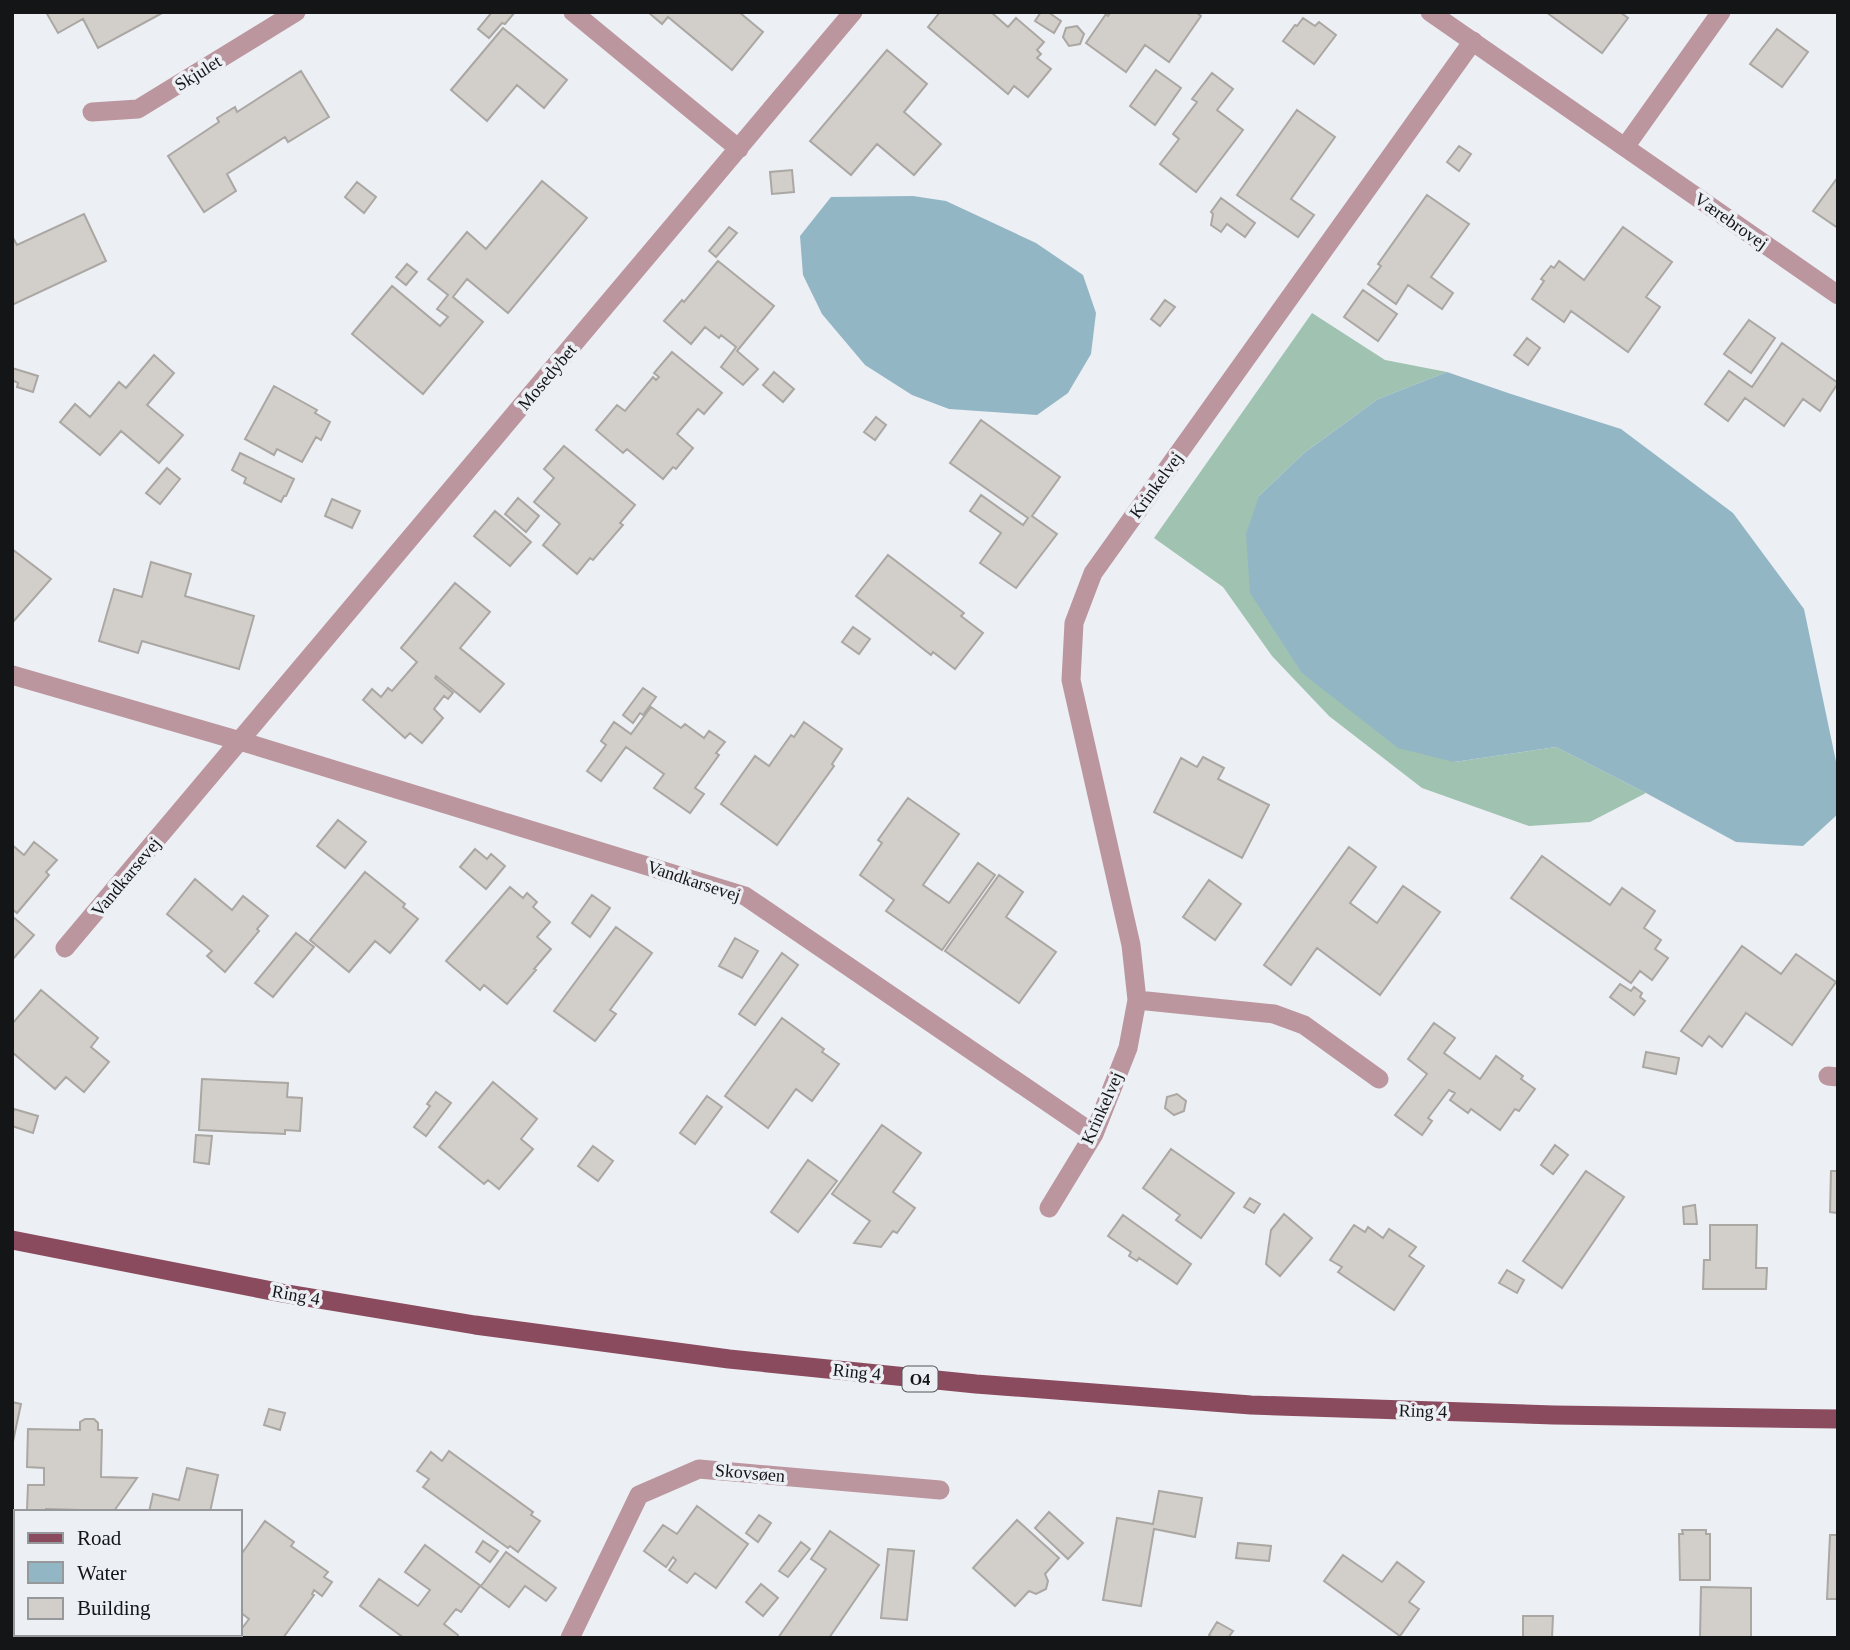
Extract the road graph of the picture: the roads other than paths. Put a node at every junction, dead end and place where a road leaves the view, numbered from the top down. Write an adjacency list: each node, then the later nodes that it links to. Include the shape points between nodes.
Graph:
1 (296, 12): 7 (street, Skjulet, via 138,109)
2 (573, 12): 9 (street)
3 (853, 12): 9 (street, Mosedybet)
4 (1430, 12): 6 (street, Værebrovej)
5 (1721, 12): 8 (street)
6 (1473, 41): 8 (street, Værebrovej); 14 (street, Krinkelvej, via 1093,573 1074,623 1071,680 1131,945)
7 (92, 112)
8 (1625, 147): 10 (street, Værebrovej)
9 (739, 149): 12 (street, Mosedybet)
10 (1838, 295)
11 (12, 675): 12 (street, Vandkarsevej)
12 (240, 741): 13 (street, Vandkarsevej); 16 (street, Vandkarsevej, via 745,896)
13 (65, 948)
14 (1137, 1000): 15 (street, via 1274,1014 1304,1026); 16 (street, Krinkelvej, via 1128,1048)
15 (1379, 1079)
16 (1094, 1134): 17 (street, Krinkelvej)
17 (1049, 1208)
18 (12, 1240): 19 (main road, Ring 4 / O4, via 475,1325 729,1359 976,1384 1251,1405)
19 (1838, 1419)
20 (940, 1490): 21 (street, Skovsøen, via 699,1469 639,1495)
21 (570, 1638)

